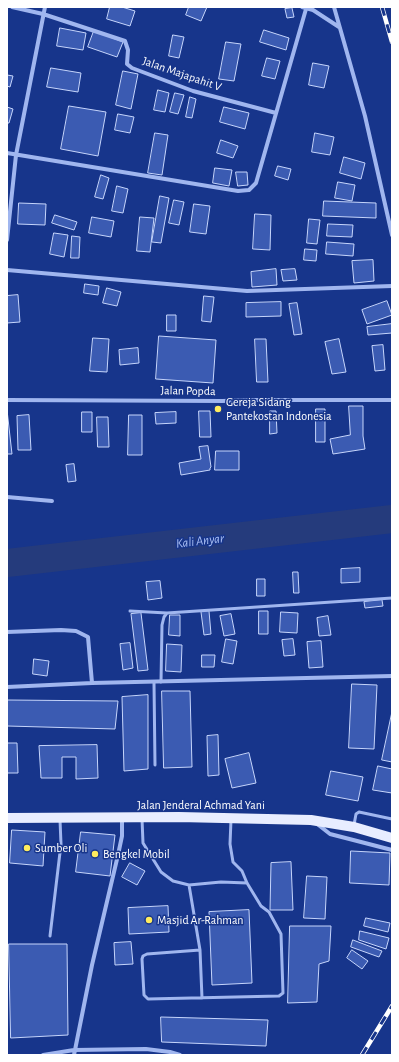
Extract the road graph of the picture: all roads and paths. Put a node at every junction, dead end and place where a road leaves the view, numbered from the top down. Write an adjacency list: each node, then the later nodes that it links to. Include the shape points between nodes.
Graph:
1 (12, 7): 6 (street, Jalan Majapahit V)
2 (45, 7): 6 (street)
3 (334, 7): 7 (street)
4 (304, 8): 5 (street); 8 (street)
5 (314, 8): 7 (street)
6 (43, 14): 8 (street, Jalan Majapahit V, via 125,41 128,50 127,64 132,68 193,91); 10 (street)
7 (339, 27): 11 (street, via 365,116)
8 (276, 113): 10 (street, via 256,183 249,190 238,191)
9 (7, 153): 10 (street)
10 (16, 155): 12 (street)
11 (392, 235)
12 (7, 240)
13 (7, 270): 14 (street, via 247,291)
14 (392, 286)
15 (7, 400): 16 (street, Jalan Popda)
16 (392, 400)
17 (7, 497): 18 (street)
18 (52, 501)
19 (392, 598): 21 (lane)
20 (130, 611): 21 (lane)
21 (167, 613): 24 (lane, via 162,624)
22 (7, 632): 25 (street, via 61,630 88,637)
23 (392, 676): 24 (street)
24 (161, 682): 26 (street)
25 (92, 683): 26 (street); 27 (street)
26 (154, 683): 28 (lane)
27 (7, 687)
28 (155, 766)
29 (142, 817): 32 (main road, Jalan Jenderal Achmad Yani); 33 (main road, Jalan Jenderal Achmad Yani); 40 (lane, via 144,843 161,872 173,881)
30 (7, 818): 31 (main road, Jalan Jenderal Achmad Yani)
31 (60, 818): 32 (main road, Jalan Jenderal Achmad Yani); 41 (lane, via 61,844)
32 (122, 818): 44 (street, via 122,836)
33 (231, 818): 35 (main road, Jalan Jenderal Achmad Yani); 39 (lane, via 230,844 233,862 242,871)
34 (392, 819): 36 (lane, via 358,812)
35 (311, 820): 36 (main road, Jalan Jenderal Achmad Yani); 38 (street, via 330,834)
36 (354, 827): 37 (main road, Jalan Jenderal Achmad Yani)
37 (392, 838)
38 (392, 850)
39 (247, 883): 40 (lane); 43 (lane, via 261,906 269,912 281,934 283,993 279,996)
40 (189, 885): 42 (lane)
41 (50, 936)
42 (200, 950): 43 (lane); 43 (lane, via 143,956 143,993 148,999)
43 (202, 998)
44 (74, 1050): 45 (street); 46 (street); 47 (street, via 146,1049)
45 (43, 1055)
46 (74, 1055)
47 (180, 1055)

